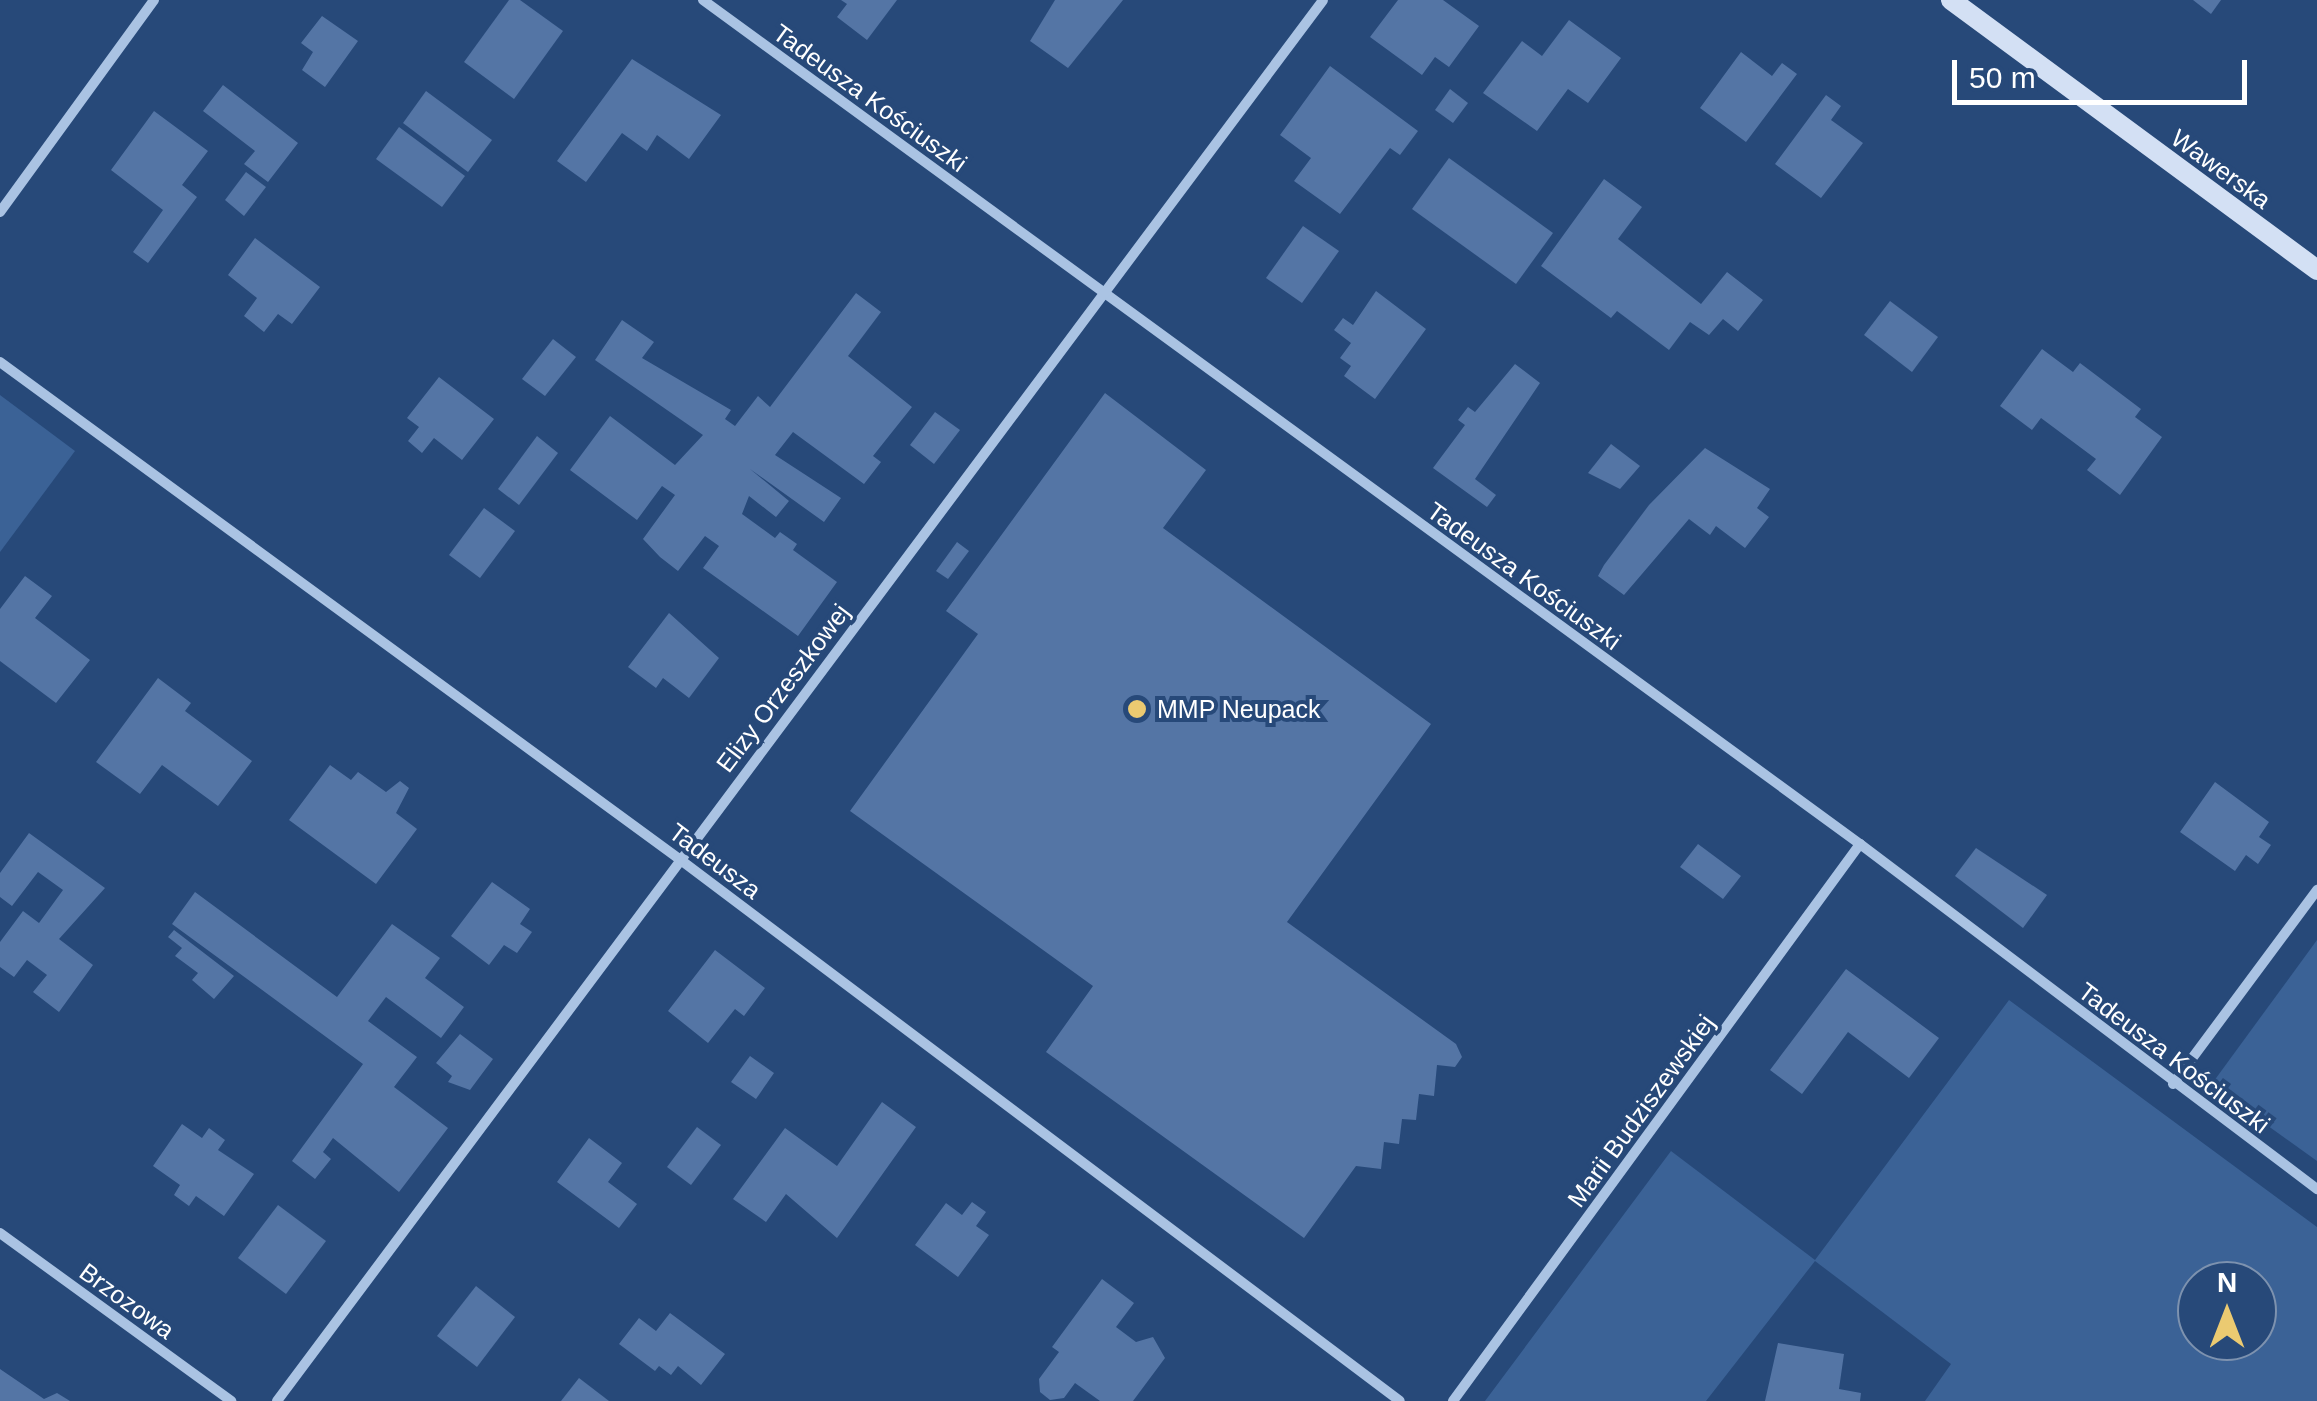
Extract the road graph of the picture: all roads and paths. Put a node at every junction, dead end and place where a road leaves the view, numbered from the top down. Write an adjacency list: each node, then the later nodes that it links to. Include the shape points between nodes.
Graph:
1 (154, 0): 5 (street)
2 (703, 0): 7 (street, Tadeusza Kościuszki)
3 (1323, 0): 7 (street, Elizy Orzeszkowej)
4 (1952, 0): 6 (main road, Wawerska)
5 (0, 212)
6 (2317, 270)
7 (1106, 297): 9 (street, Tadeusza Kościuszki); 10 (street, Elizy Orzeszkowej)
8 (0, 362): 10 (street, Tadeusza)
9 (1860, 844): 12 (street, Tadeusza Kościuszki); 18 (street, Marii Budziszewskiej)
10 (678, 858): 16 (street, Elizy Orzeszkowej); 17 (street, Tadeusza)
11 (2317, 890): 12 (street)
12 (2173, 1084): 13 (street, Tadeusza Kościuszki)
13 (2317, 1189)
14 (0, 1232): 15 (street, Brzozowa)
15 (231, 1401)
16 (277, 1401)
17 (1400, 1401)
18 (1453, 1401)

